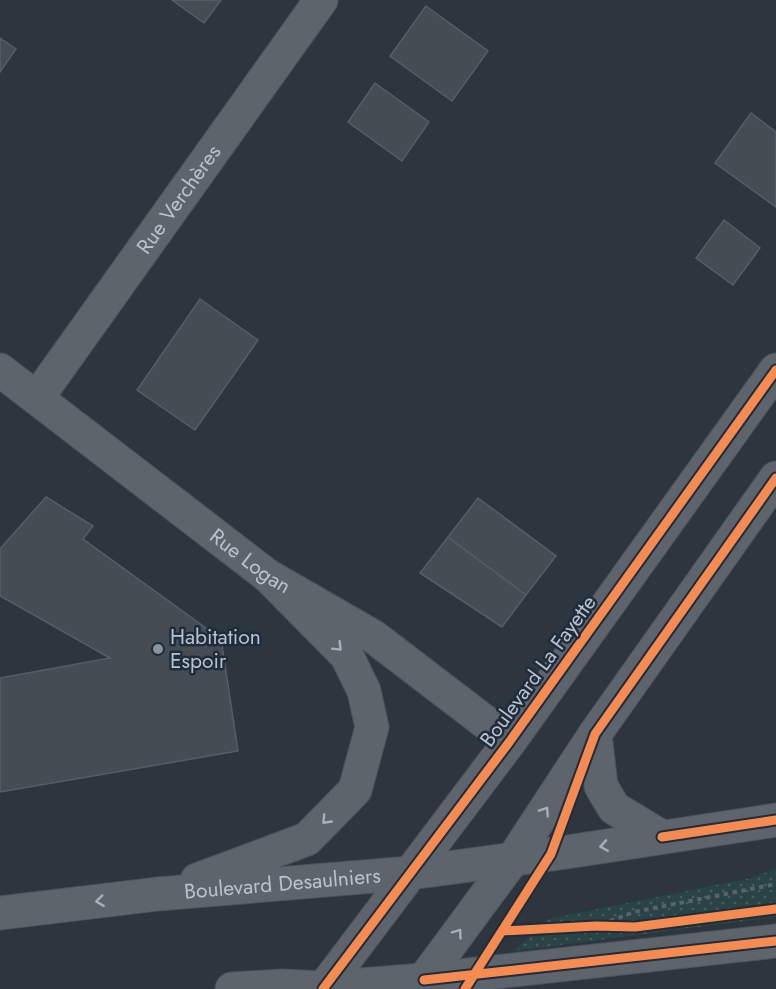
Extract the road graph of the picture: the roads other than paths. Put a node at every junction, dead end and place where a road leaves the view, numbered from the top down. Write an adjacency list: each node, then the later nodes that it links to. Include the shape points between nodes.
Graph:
1 (321, 0): 4 (street, Rue Verchères)
2 (0, 370): 4 (street, Rue Logan)
3 (776, 370): 8 (street, Boulevard La Fayette)
4 (37, 398): 6 (street, Rue Logan)
5 (776, 478): 7 (street)
6 (268, 576): 8 (street, Rue Logan, via 374,637); 13 (street, one-way to 13, via 347,656 364,691 372,727 355,790 307,839)
7 (595, 734): 10 (street, via 601,786 614,808); 11 (street, one-way to 7)
8 (510, 741): 12 (street, Boulevard La Fayette)
9 (776, 820): 10 (street, Boulevard Desaulniers)
10 (662, 837): 11 (street, Boulevard Desaulniers, one-way to 11)
11 (513, 859): 12 (street, Boulevard Desaulniers); 16 (street, one-way to 11)
12 (410, 873): 13 (street, Boulevard Desaulniers); 18 (street, Boulevard La Fayette)
13 (158, 894): 14 (street, Boulevard Desaulniers, one-way to 14)
14 (0, 913)
15 (776, 941): 16 (street)
16 (420, 985): 18 (street)
17 (232, 989): 18 (street)
18 (323, 989)

